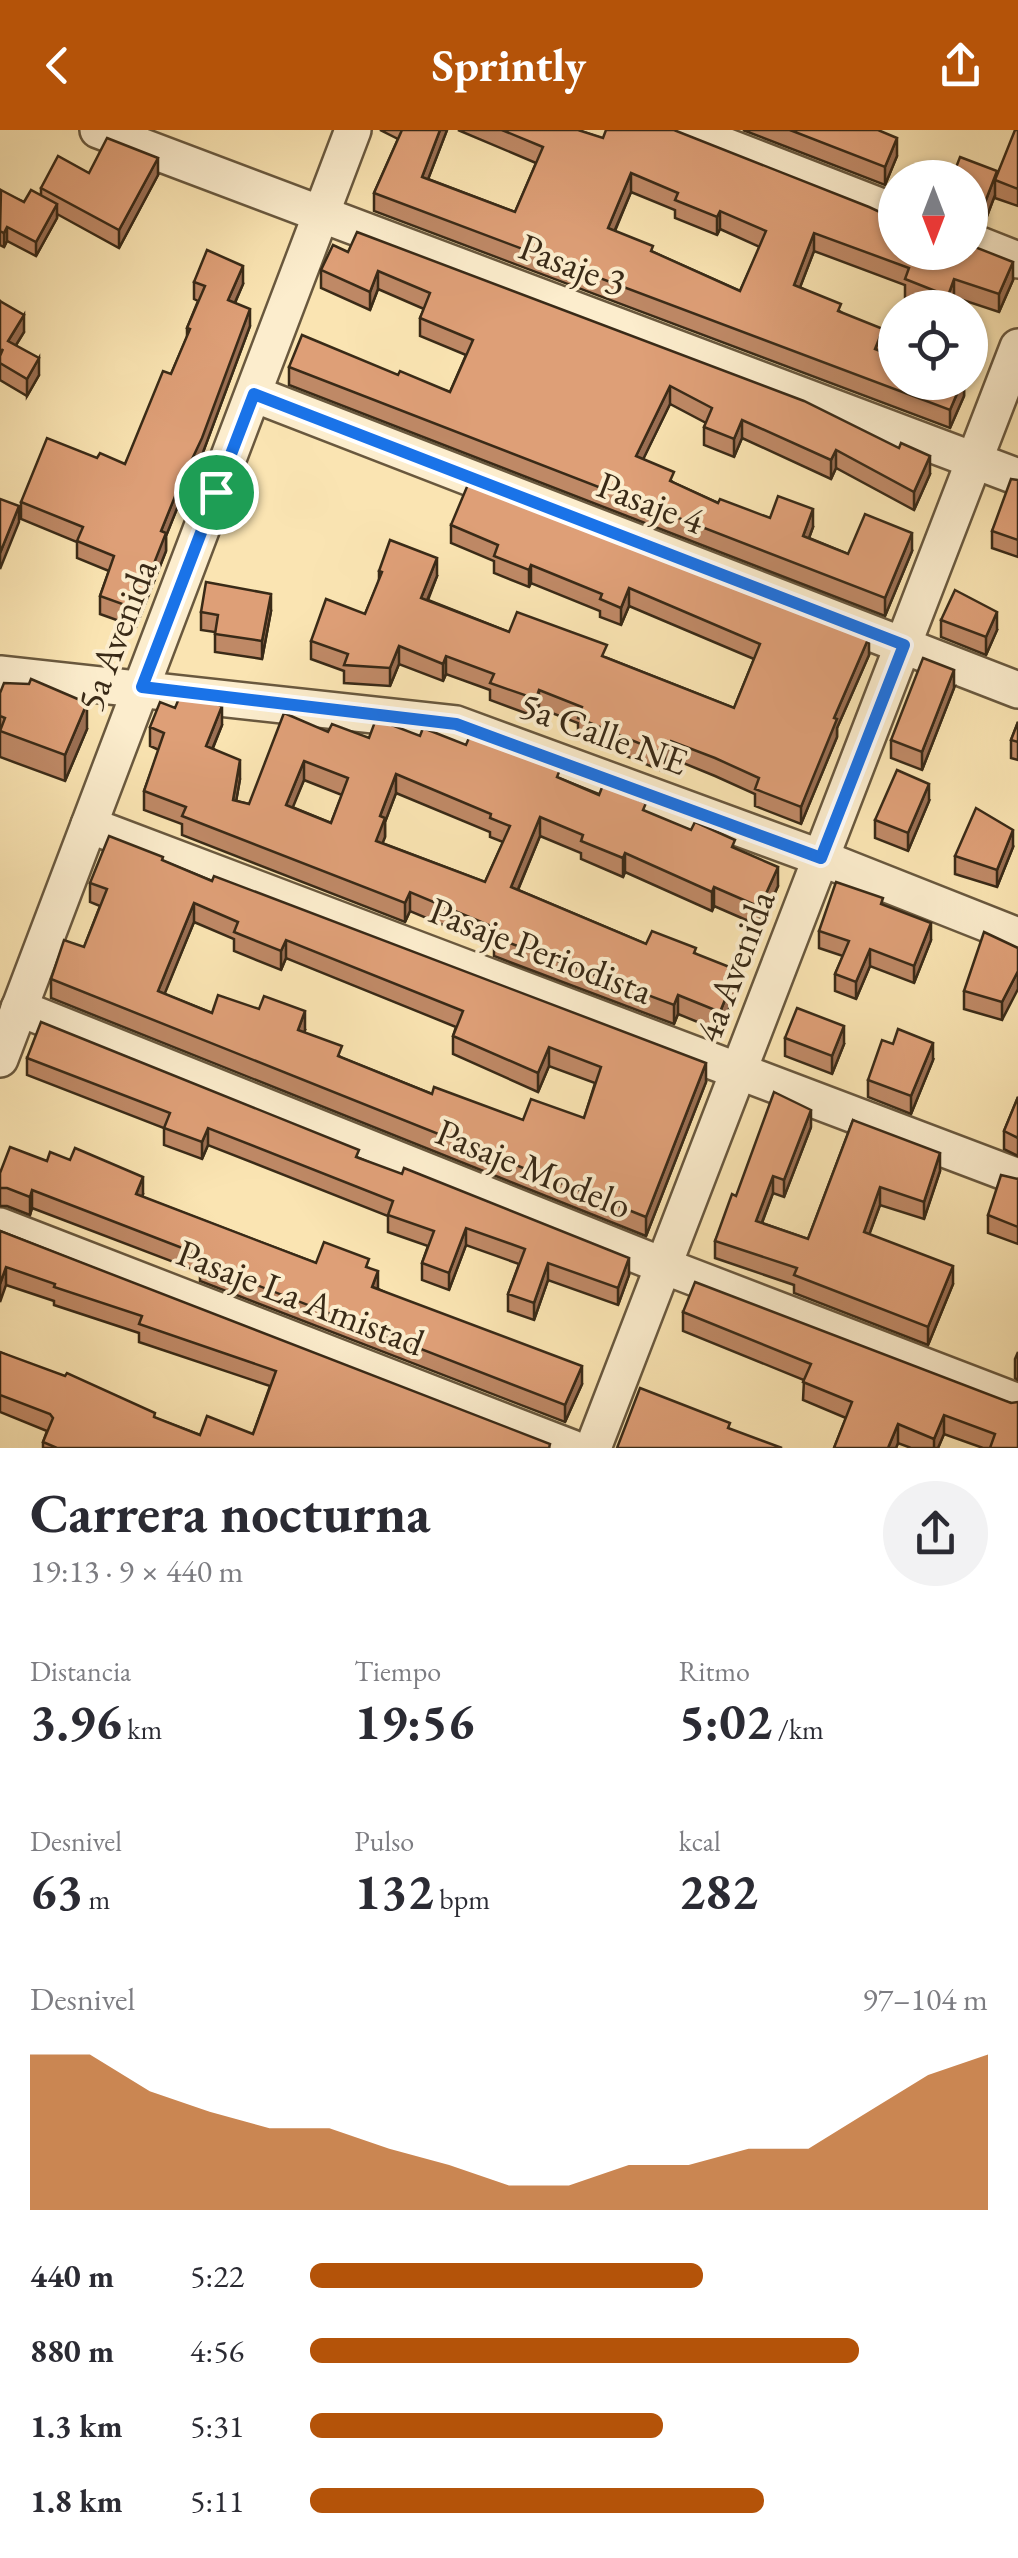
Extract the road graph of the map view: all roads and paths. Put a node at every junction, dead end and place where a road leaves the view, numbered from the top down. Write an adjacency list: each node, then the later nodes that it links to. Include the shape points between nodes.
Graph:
1 (98, 130): 5 (street, Pasaje 3)
2 (353, 130): 5 (street, 5a Avenida)
3 (684, 130): 4 (street)
4 (878, 205)
5 (320, 214): 9 (street, 5a Avenida); 10 (street, Pasaje 3)
6 (988, 248): 7 (street)
7 (1018, 260)
8 (1018, 347): 10 (street, 4a Avenida)
9 (254, 394): 12 (street, Pasaje 4); 14 (street, 5a Avenida)
10 (974, 460): 11 (street, Pasaje 3); 12 (street, 4a Avenida)
11 (1018, 477)
12 (904, 645): 15 (street, Pasaje 4); 17 (street, 4a Avenida)
13 (0, 674): 14 (street, 5a Calle NE)
14 (142, 687): 16 (street, 5a Avenida); 17 (street, 5a Calle NE, via 456,724)
15 (1018, 690)
16 (89, 825): 19 (street, 5a Avenida); 21 (street, Pasaje Periodista)
17 (821, 858): 18 (street, 5a Calle NE); 21 (street, 4a Avenida)
18 (1018, 936)
19 (19, 1008): 20 (street, 5a Avenida); 24 (street, Pasaje Modelo)
20 (0, 1059)
21 (739, 1071): 22 (street, Pasaje Periodista); 24 (street, 4a Avenida)
22 (1018, 1177)
23 (0, 1226): 26 (street, Pasaje La Amistad)
24 (664, 1266): 25 (street, Pasaje Modelo); 27 (street, 4a Avenida)
25 (1018, 1402)
26 (572, 1448)
27 (593, 1448)

